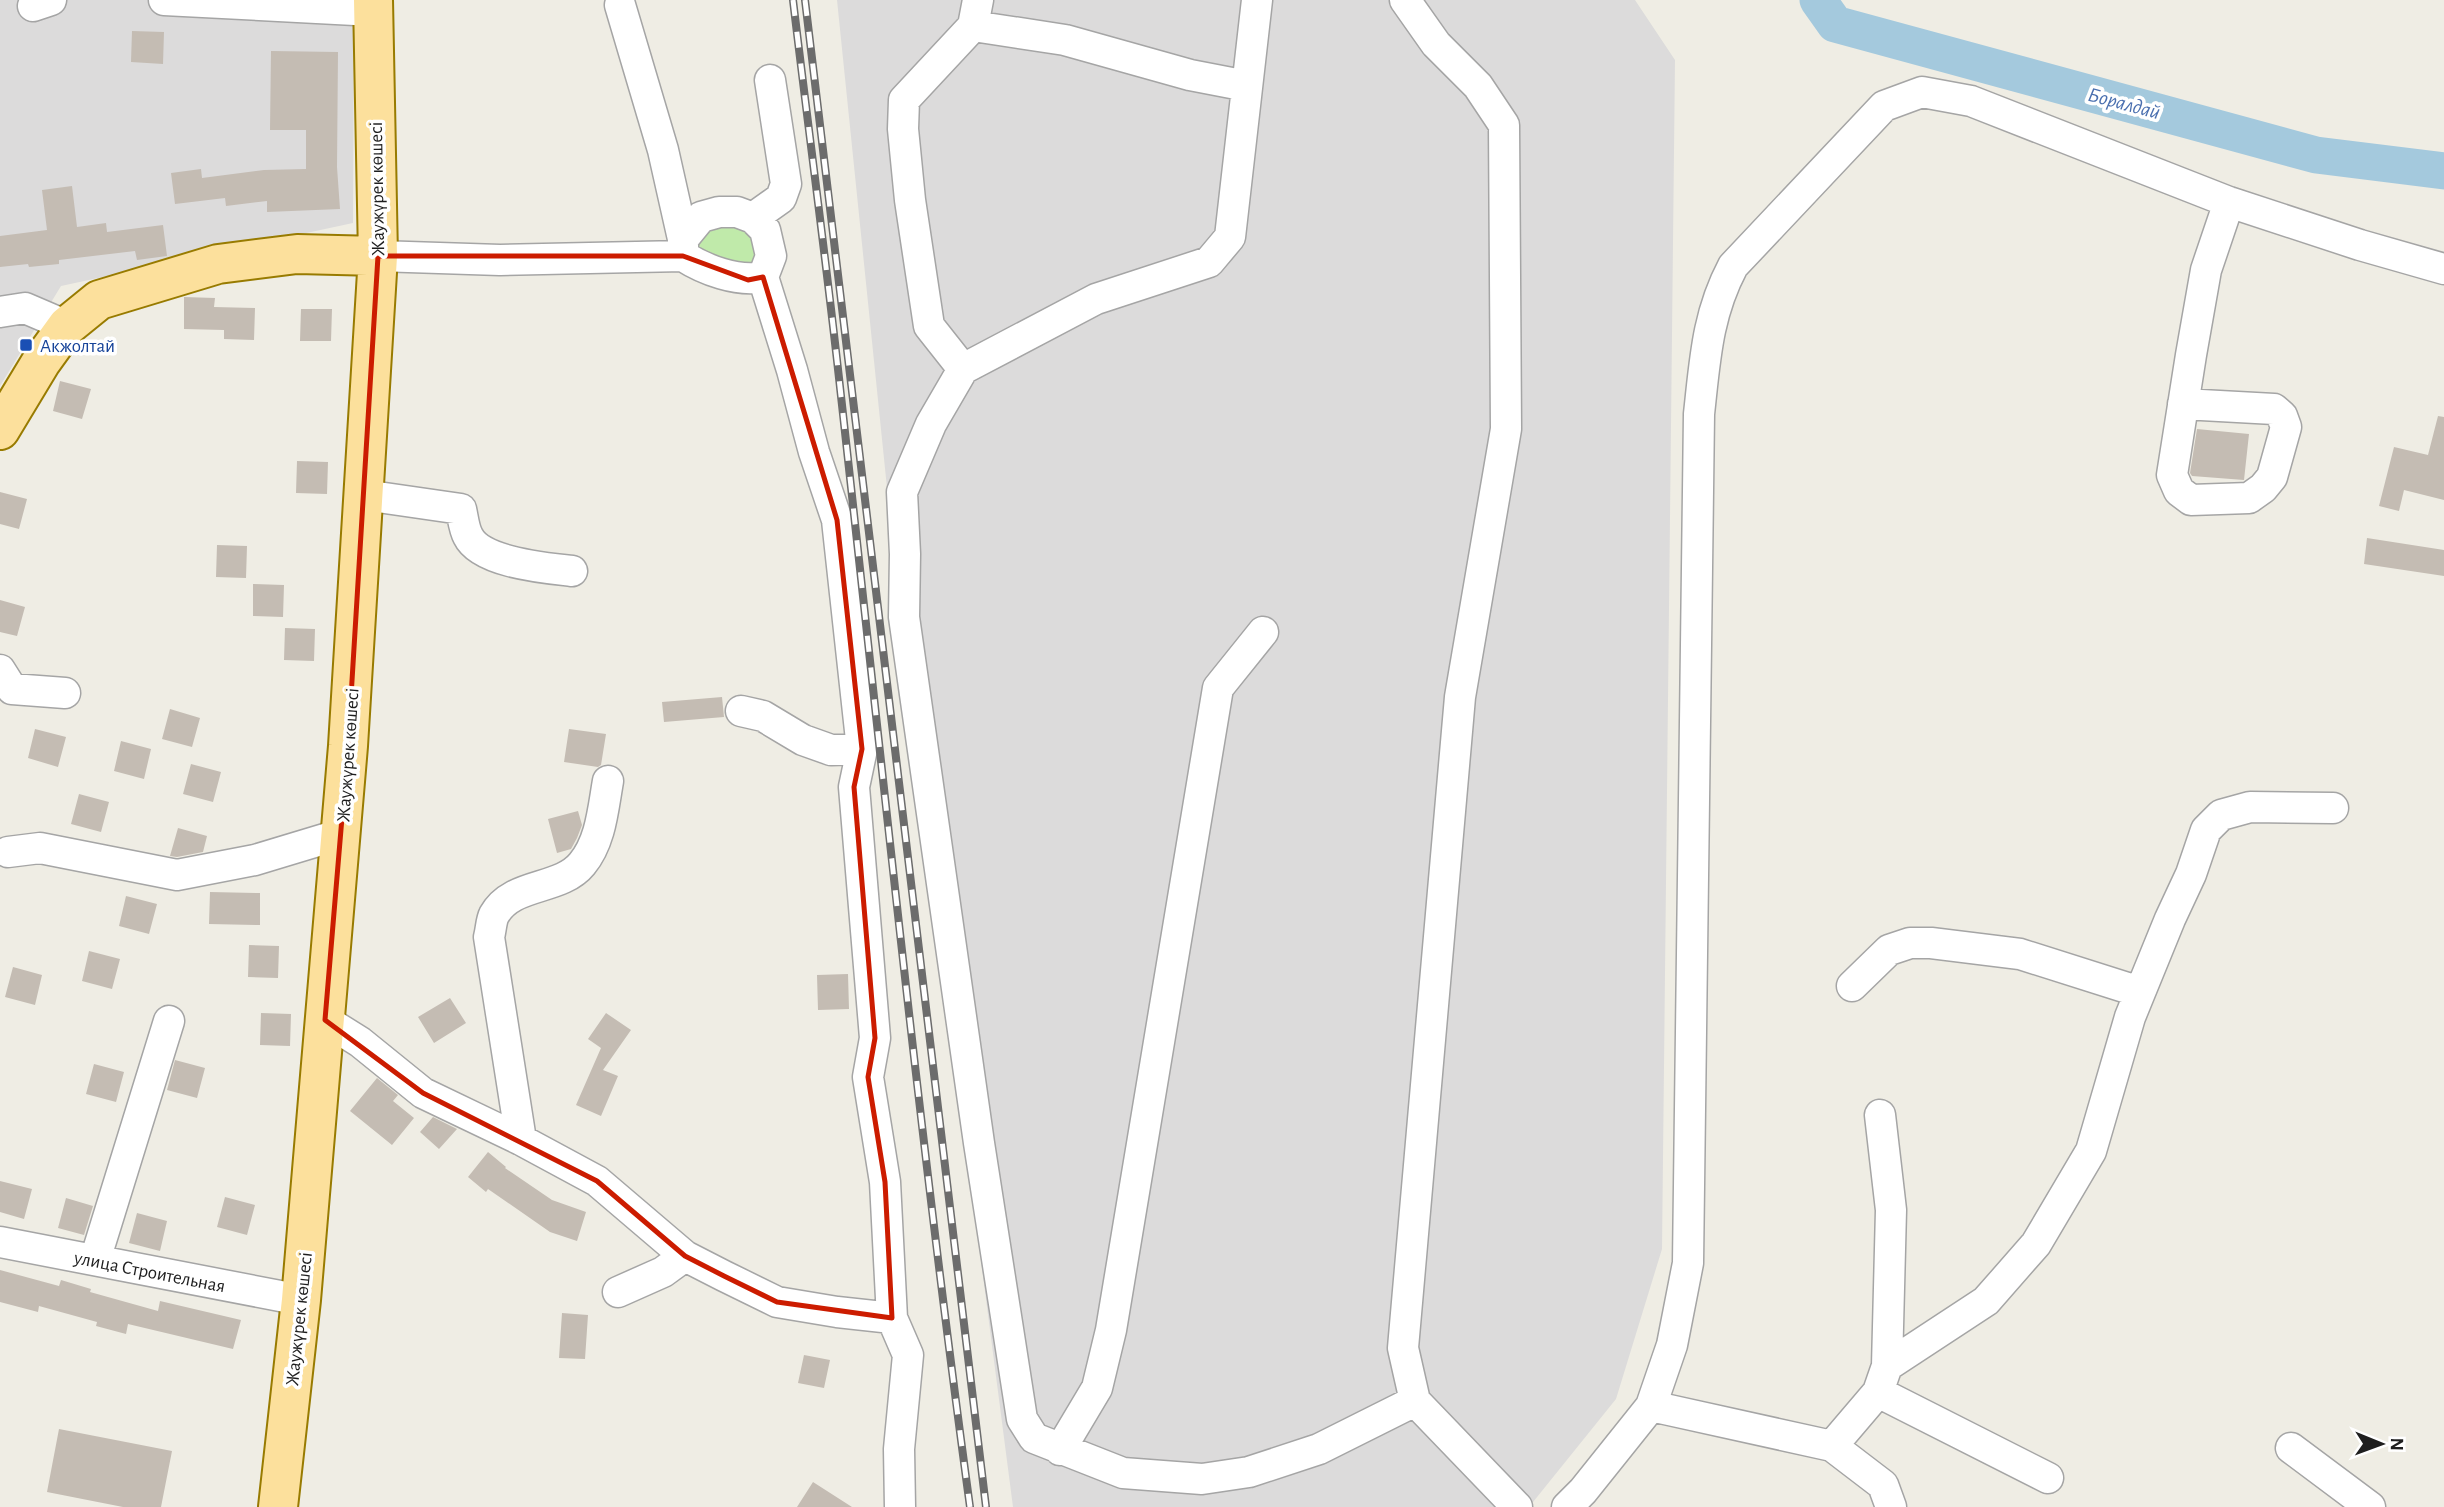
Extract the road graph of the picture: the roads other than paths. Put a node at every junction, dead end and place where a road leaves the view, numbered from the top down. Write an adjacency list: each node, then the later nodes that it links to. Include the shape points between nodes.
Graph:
1 (164, 0): 4 (street)
2 (1257, 0): 8 (street)
3 (1405, 0): 44 (street, via 1436,44 1478,86 1504,125 1506,429 1460,697 1403,1348)
4 (374, 5): 12 (main road, Жаужүрек көшесі)
5 (620, 5): 11 (street, via 663,150)
6 (975, 13): 8 (street, via 1191,75); 17 (street, via 904,100 903,129 929,326)
7 (770, 80): 10 (street, via 786,184 781,198)
8 (1247, 86): 17 (street, via 1230,237 1209,262 1096,299)
9 (2229, 202): 13 (street); 18 (street, via 2206,270); 45 (street, via 1971,101 1922,92 1884,106 1733,266 1720,291 1708,334 1699,414 1688,1263 1672,1345)
10 (753, 218): 11 (street, via 737,212 701,217); 14 (street, via 765,230 771,256)
11 (683, 248): 12 (street, via 500,260); 14 (street, via 695,264 748,280)
12 (378, 256): 16 (main road, via 297,254 218,264 99,300); 20 (main road, Жаужүрек көшесі)
13 (2444, 269)
14 (763, 277): 26 (street, via 837,520)
15 (0, 312): 16 (street, via 25,308)
16 (67, 326): 19 (main road)
17 (963, 369): 48 (street, via 931,424 902,492 904,617 1022,1419 1034,1438)
18 (2183, 404)
19 (0, 430)
20 (363, 495): 21 (street, via 461,509 468,538 486,552 524,566); 29 (main road, Жаужүрек көшесі)
21 (572, 571)
22 (1263, 632): 48 (street, via 1218,688 1111,1330 1097,1388)
23 (0, 670): 24 (street, via 12,689)
24 (65, 693)
25 (741, 711): 26 (street, via 763,716 803,740 831,750)
26 (862, 749): 42 (street, via 854,787 875,1038 868,1077 885,1182)
27 (608, 781): 36 (street, via 599,832 583,863 569,876 509,899 494,916 489,937)
28 (2333, 808): 32 (street, via 2250,807 2221,815 2206,830)
29 (341, 834): 30 (street, via 255,860 177,875 40,848); 33 (main road, Жаужүрек көшесі)
30 (8, 852)
31 (1852, 986): 32 (street, via 1889,950 1931,943 2020,954)
32 (2140, 992): 43 (street, via 2091,1151 2036,1244 1986,1301)
33 (325, 1020): 36 (street, via 423,1093); 41 (main road, Жаужүрек көшесі)
34 (169, 1021): 39 (street)
35 (1880, 1115): 43 (street, via 1891,1210)
36 (521, 1140): 38 (street, via 597,1181)
37 (0, 1242): 39 (street, улица Строительная)
38 (685, 1256): 40 (street, via 663,1272); 42 (street, via 777,1302)
39 (95, 1260): 41 (street, улица Строительная)
40 (618, 1292)
41 (301, 1300): 50 (main road, Жаужүрек көшесі)
42 (892, 1318): 51 (street, via 908,1355 899,1449)
43 (1882, 1379): 46 (street); 49 (street)
44 (1415, 1401): 48 (street, via 1319,1449 1249,1472 1202,1479 1123,1473); 52 (street)
45 (1651, 1406): 46 (street); 53 (street)
46 (1832, 1446): 54 (street, via 1883,1485)
47 (2291, 1448): 55 (street)
48 (1060, 1450)
49 (2048, 1478)
50 (278, 1507)
51 (900, 1507)
52 (1517, 1507)
53 (1567, 1507)
54 (1891, 1507)
55 (2370, 1507)

